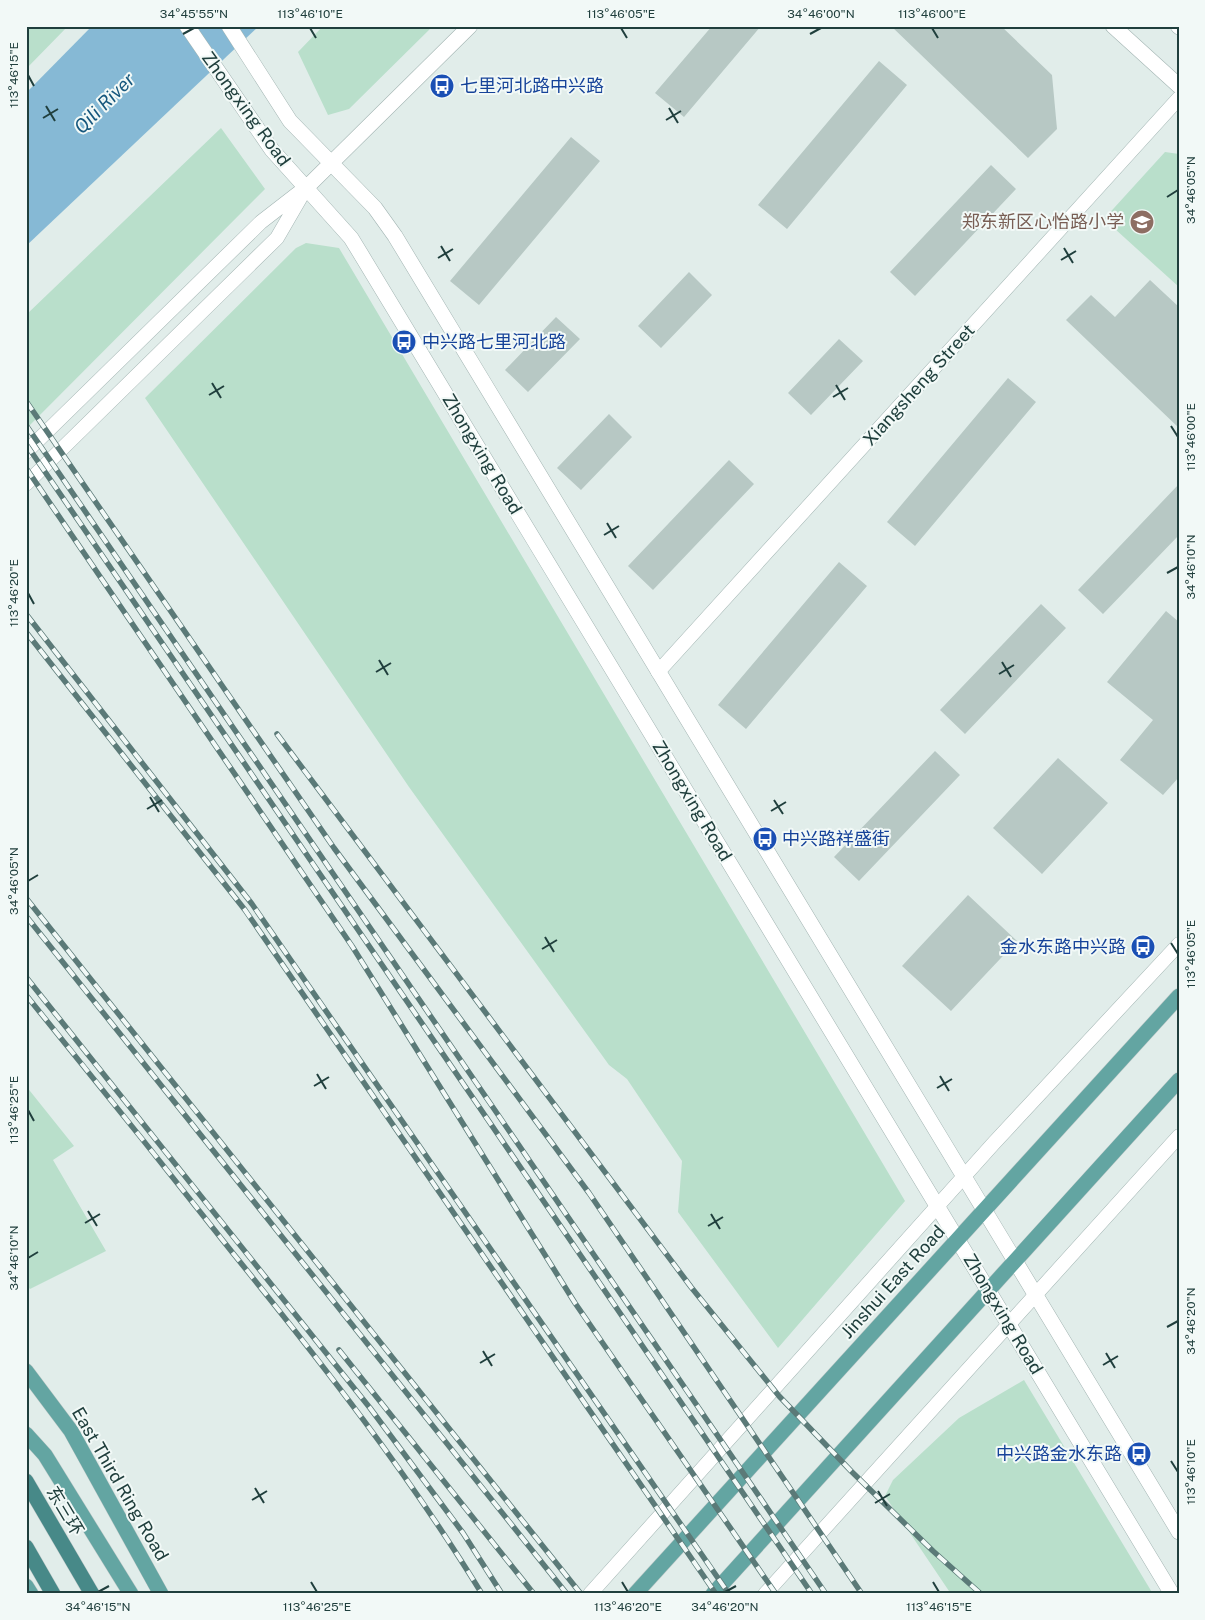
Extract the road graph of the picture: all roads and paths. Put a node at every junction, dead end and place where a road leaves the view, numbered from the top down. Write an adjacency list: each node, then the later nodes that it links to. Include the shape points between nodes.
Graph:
1 (187, 26): 8 (street, Zhongxing Road, via 272,150)
2 (229, 26): 7 (street, Zhongxing Road, via 290,121)
3 (470, 26): 7 (street)
4 (1113, 26): 5 (street)
5 (1179, 86)
6 (1179, 98): 11 (street, Xiangsheng Street)
7 (331, 163): 8 (street); 11 (street, Zhongxing Road, via 374,208 395,236)
8 (306, 188): 9 (street, via 261,222); 10 (street, via 276,238); 17 (street, Zhongxing Road, via 351,238)
9 (26, 452)
10 (26, 484)
11 (658, 672): 16 (street, Zhongxing Road)
12 (1179, 944): 16 (street)
13 (1179, 996): 18 (main road, Jinshui East Road)
14 (1179, 1080): 20 (main road)
15 (1179, 1136): 22 (street)
16 (964, 1176): 17 (street); 18 (street, Zhongxing Road)
17 (937, 1206): 19 (street, Zhongxing Road); 35 (street)
18 (984, 1210): 19 (main road, Jinshui East Road); 20 (street, Zhongxing Road)
19 (958, 1240): 21 (street, Zhongxing Road); 36 (main road, Jinshui East Road)
20 (1015, 1261): 21 (main road); 22 (street, Zhongxing Road)
21 (988, 1290): 23 (street, Zhongxing Road); 37 (main road)
22 (1036, 1295): 23 (street); 27 (street, Zhongxing Road)
23 (1009, 1324): 38 (street); 39 (street, Zhongxing Road)
24 (26, 1371): 34 (main road, East Third Ring Road, via 71,1432)
25 (26, 1434): 33 (main road, via 45,1455)
26 (26, 1482): 32 (highway, 东三环)
27 (1179, 1532)
28 (26, 1547): 31 (highway)
29 (26, 1586): 30 (main road)
30 (31, 1594)
31 (53, 1594)
32 (92, 1594)
33 (131, 1594)
34 (161, 1594)
35 (590, 1594)
36 (635, 1594)
37 (713, 1594)
38 (765, 1594)
39 (1172, 1594)

